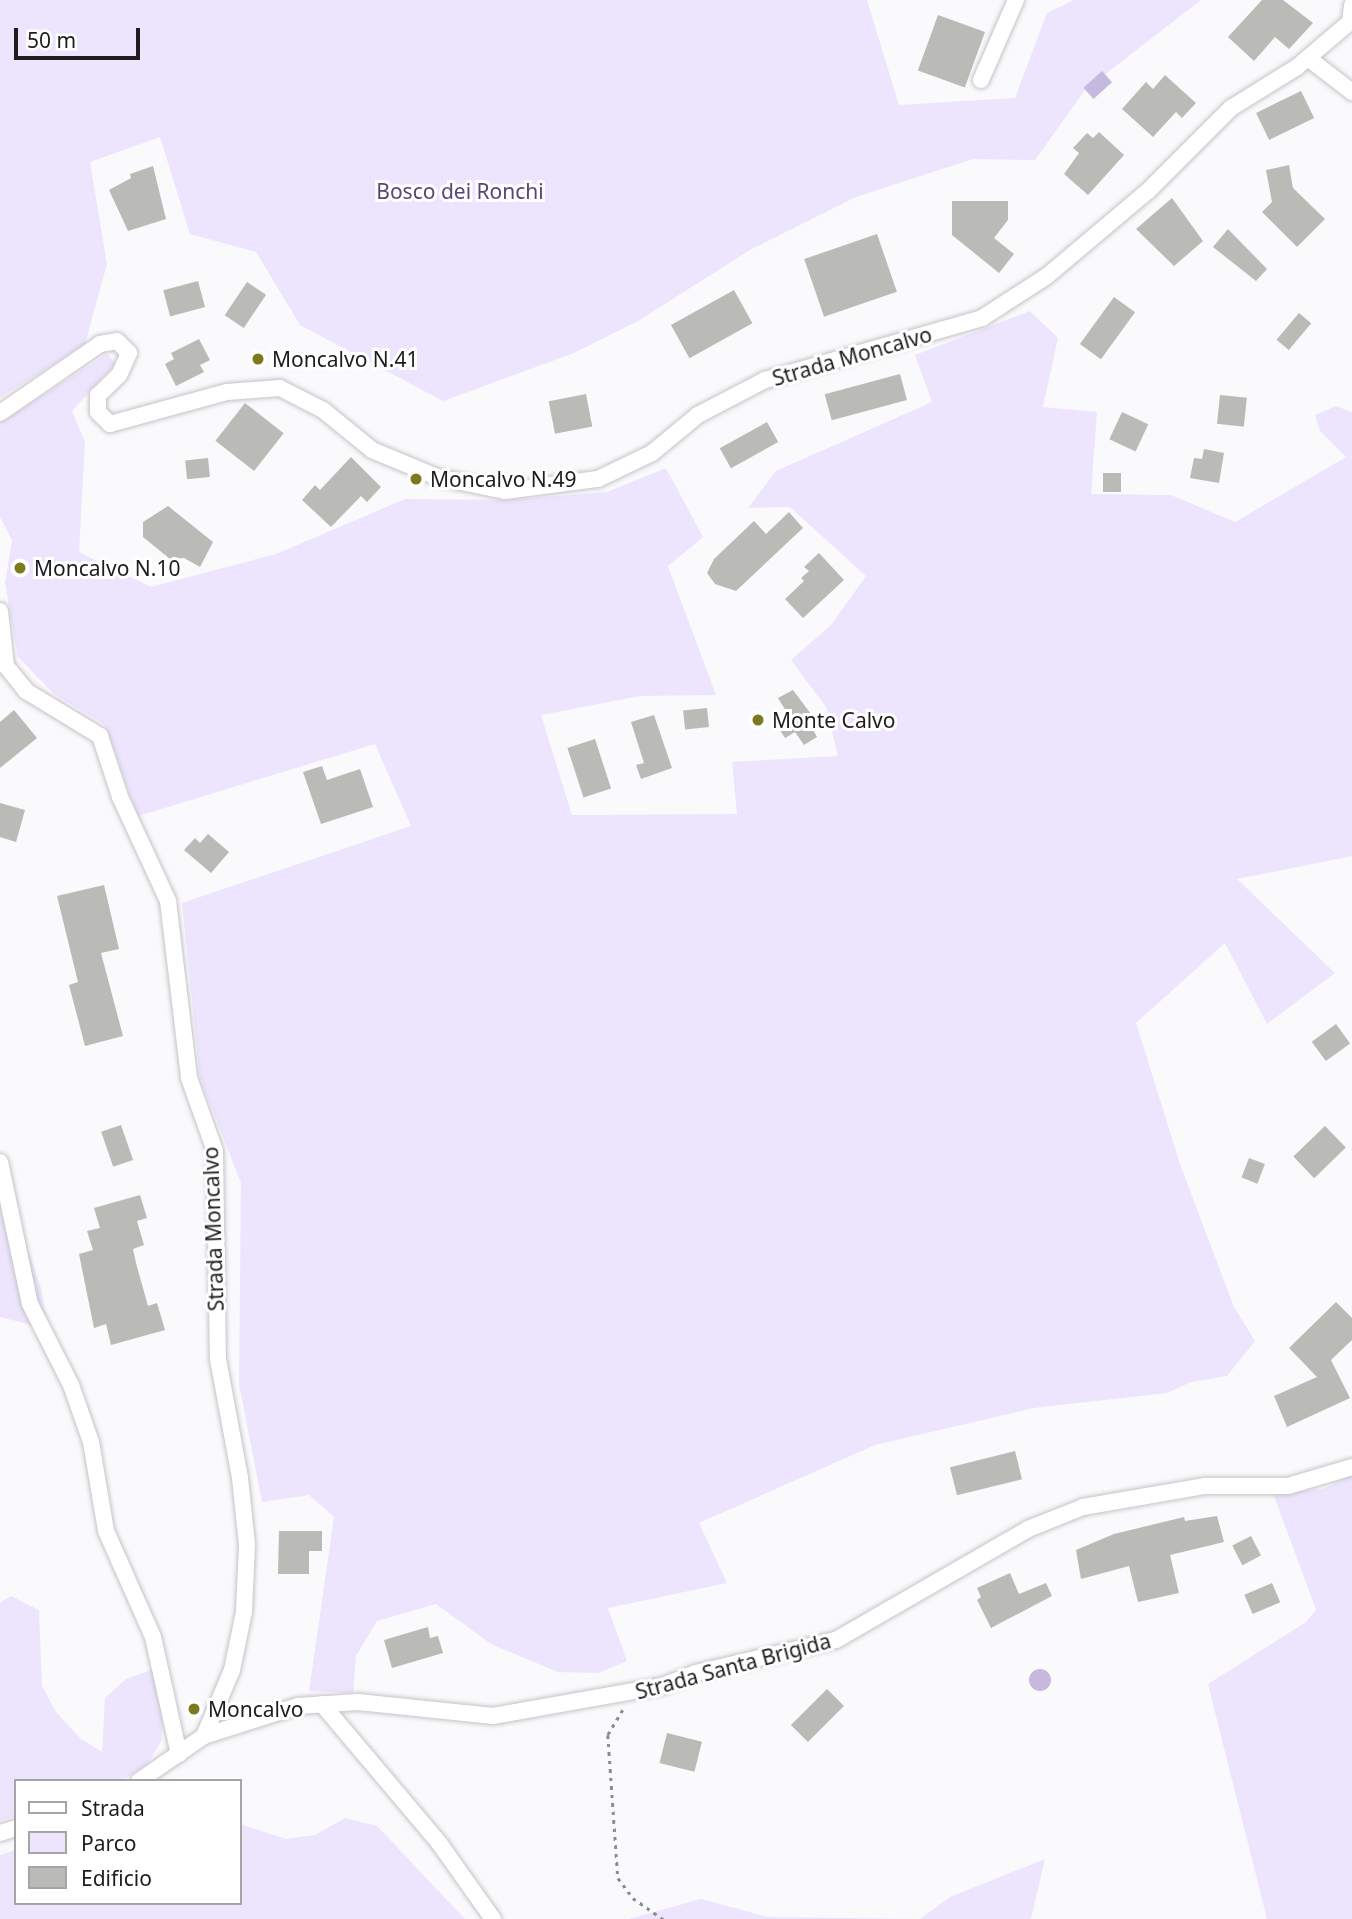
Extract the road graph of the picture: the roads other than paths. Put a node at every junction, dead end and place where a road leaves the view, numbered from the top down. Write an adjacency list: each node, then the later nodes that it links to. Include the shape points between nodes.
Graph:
1 (1016, 0): 4 (street)
2 (1352, 5): 3 (street, Strada Moncalvo, via 1350,22)
3 (1308, 58): 5 (street); 6 (street, Strada Moncalvo, via 1231,108 1138,200 1047,276 982,318 765,380 698,415 652,453 598,479 505,491 437,477 372,450 323,410 280,388 227,392 110,424 98,412 98,395 119,375 129,352 117,341 100,344)
4 (981, 80)
5 (1351, 90)
6 (0, 413)
7 (0, 611): 11 (street, Strada Moncalvo, via 6,666 26,691 100,736 120,797 168,901 189,1078 215,1151 218,1359 247,1545 244,1612 232,1670)
8 (0, 1163): 12 (street, via 30,1304 71,1385 91,1442 106,1531 153,1637)
9 (1352, 1467): 10 (street, Strada Santa Brigida, via 1288,1486 1205,1486 1083,1507 1028,1529 836,1640 634,1692 493,1716 358,1702)
10 (322, 1704): 11 (street, Strada Santa Brigida, via 276,1712); 14 (street, via 439,1843)
11 (204, 1736): 12 (street, Strada Santa Brigida)
12 (179, 1754): 13 (street, Strada Santa Brigida)
13 (142, 1779)
14 (493, 1919)

